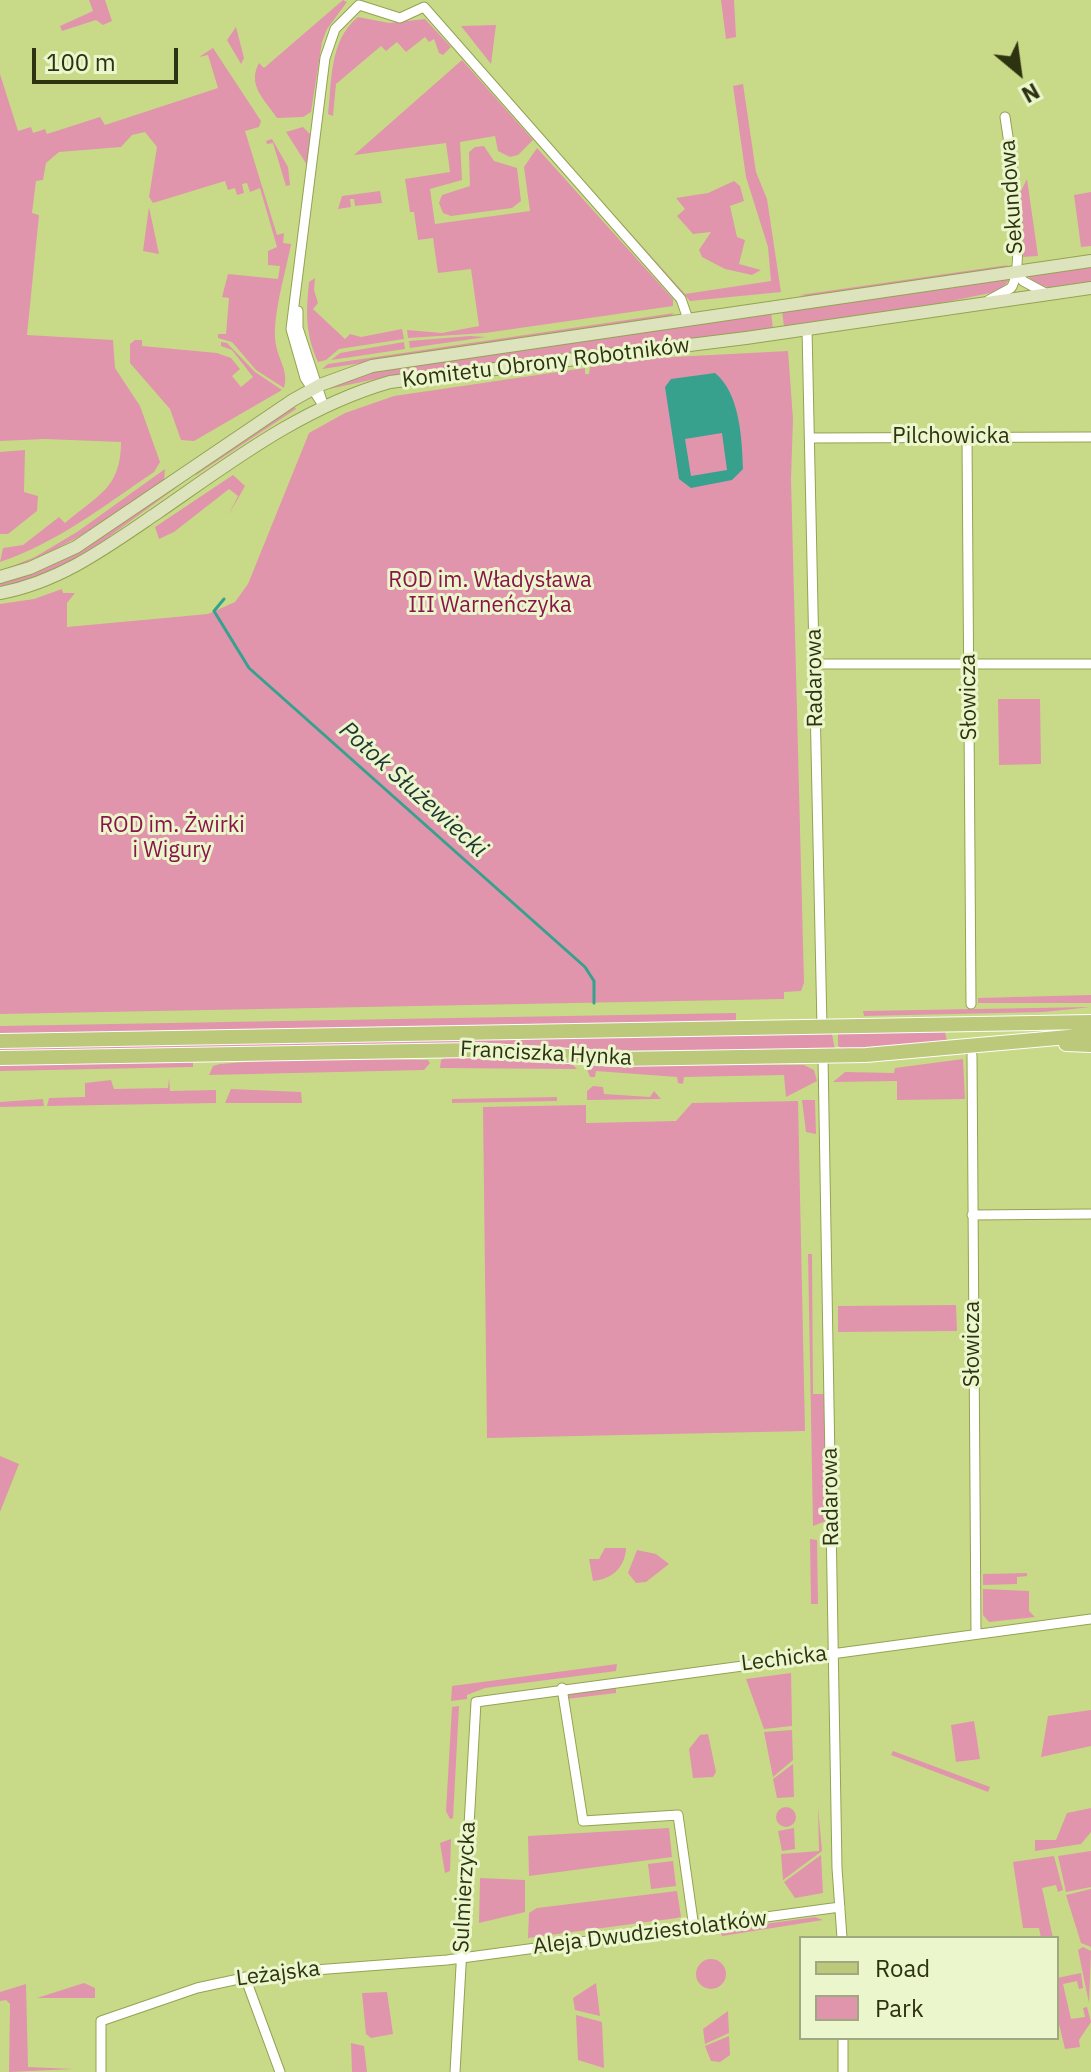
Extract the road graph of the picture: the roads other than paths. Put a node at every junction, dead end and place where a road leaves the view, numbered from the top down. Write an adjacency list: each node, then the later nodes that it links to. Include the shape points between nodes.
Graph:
1 (1005, 117): 3 (street, Sekundowa, via 1014,175)
2 (1091, 261): 3 (street, Komitetu Obrony Robotników)
3 (1017, 272): 5 (street); 6 (street, Sekundowa, via 1011,288); 7 (street, Komitetu Obrony Robotników)
4 (1091, 288): 5 (street, Komitetu Obrony Robotników)
5 (1049, 295): 6 (street, Komitetu Obrony Robotników)
6 (979, 305): 8 (street, Komitetu Obrony Robotników)
7 (688, 319): 9 (street, Komitetu Obrony Robotników, via 372,366); 9 (street, via 681,299 424,7 400,18 359,5 335,29 325,58 297,284 298,328)
8 (807, 329): 10 (street, Komitetu Obrony Robotników, via 413,377); 13 (street, Radarowa)
9 (315, 388): 10 (street); 14 (street, Komitetu Obrony Robotników, via 76,547)
10 (323, 405): 15 (street, Komitetu Obrony Robotników, via 84,562)
11 (967, 437): 12 (street, Pilchowicka); 13 (street, Pilchowicka); 17 (street, Słowicza)
12 (1091, 437)
13 (810, 438): 16 (street, Radarowa)
14 (0, 577)
15 (0, 593)
16 (815, 664): 17 (street); 23 (street, Radarowa)
17 (969, 664): 18 (street); 19 (street, Słowicza)
18 (1091, 664)
19 (971, 1004)
20 (1091, 1013): 22 (main road)
21 (1091, 1022): 22 (main road, Franciszka Hynka)
22 (1015, 1024): 23 (main road, Franciszka Hynka)
23 (822, 1027): 26 (main road, Franciszka Hynka)
24 (1091, 1035): 25 (main road, Franciszka Hynka)
25 (1030, 1038): 27 (main road); 29 (main road, Franciszka Hynka)
26 (0, 1041)
27 (1091, 1045)
28 (972, 1055): 32 (street, Słowicza)
29 (823, 1056): 30 (main road, Franciszka Hynka, via 618,1059 461,1050); 35 (street, Radarowa)
30 (0, 1058)
31 (1091, 1214): 32 (street)
32 (972, 1215): 34 (street, Słowicza)
33 (1091, 1619): 34 (street, Lechicka)
34 (976, 1634): 35 (street, Lechicka)
35 (834, 1653): 36 (street, Lechicka); 38 (street, Radarowa)
36 (562, 1688): 37 (street, Lechicka); 39 (street, via 583,1821 678,1815)
37 (476, 1702): 41 (street, Sulmierzycka)
38 (840, 1907): 39 (street, Aleja Dwudziestolatków); 40 (street, Radarowa)
39 (694, 1928): 41 (street, Aleja Dwudziestolatków)
40 (842, 1936)
41 (461, 1958): 42 (street, Leżajska); 46 (street, Sulmierzycka)
42 (245, 1977): 44 (street, Leżajska, via 101,2021); 45 (street)
43 (843, 2040): 47 (street)
44 (101, 2072)
45 (280, 2072)
46 (455, 2072)
47 (843, 2072)

